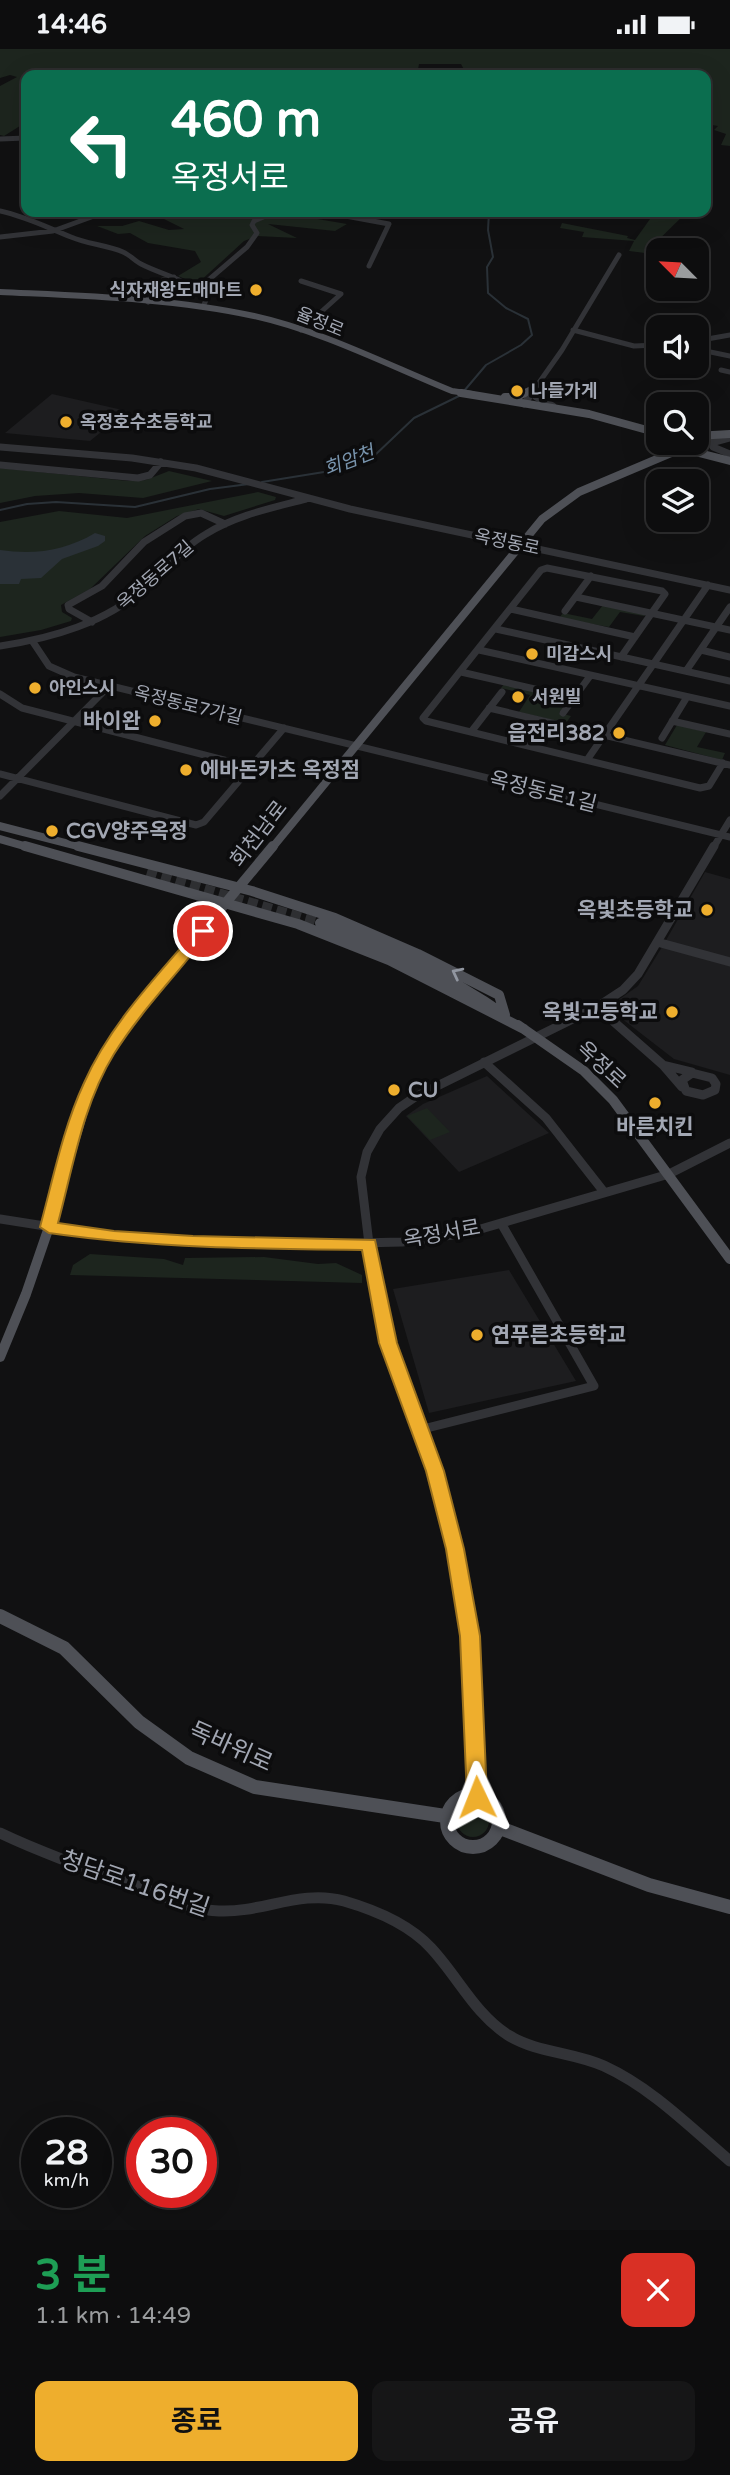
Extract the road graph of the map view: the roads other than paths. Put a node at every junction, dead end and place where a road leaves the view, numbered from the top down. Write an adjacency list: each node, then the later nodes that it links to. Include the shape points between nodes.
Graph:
1 (21, 138): 2 (street)
2 (0, 139)
3 (0, 211): 4 (street)
4 (21, 216)
5 (28, 217): 9 (street)
6 (86, 217): 9 (street)
7 (263, 217): 15 (street, via 254,221 257,233 248,246)
8 (351, 217): 12 (street, via 389,224)
9 (53, 231): 10 (street); 13 (street, via 123,252)
10 (0, 237)
11 (619, 255): 20 (street)
12 (369, 266)
13 (174, 277): 15 (street); 17 (street, via 163,280)
14 (301, 281): 19 (street, via 341,293)
15 (198, 289): 18 (street, via 206,300)
16 (0, 292): 17 (main road, 율정로)
17 (148, 302): 18 (main road, 율정로)
18 (203, 307): 19 (main road, 율정로)
19 (301, 330): 29 (main road, 율정로, via 452,391)
20 (573, 330): 23 (street); 28 (street)
21 (730, 335): 22 (street)
22 (709, 339)
23 (646, 346)
24 (709, 352): 25 (street)
25 (730, 356)
26 (720, 370): 27 (street)
27 (730, 372)
28 (535, 387): 29 (main road, via 517,397); 30 (street); 31 (street, via 536,397)
29 (486, 398): 30 (main road)
30 (524, 404): 31 (main road)
31 (561, 409): 32 (main road)
32 (628, 422): 33 (main road); 34 (main road)
33 (646, 428)
34 (646, 429)
35 (709, 436): 36 (main road)
36 (730, 436): 37 (street); 42 (street, via 711,443)
37 (709, 440)
38 (0, 447): 44 (street)
39 (709, 450): 42 (main road)
40 (660, 455): 43 (main road)
41 (664, 455): 43 (main road, 회천남로)
42 (730, 458): 43 (main road, via 687,452)
43 (653, 460): 48 (main road, 회천남로, via 579,492 542,519)
44 (161, 462): 45 (street, via 150,475 138,478); 46 (street, 옥정동로)
45 (0, 465)
46 (308, 498): 47 (street, 옥정동로7길); 48 (street, 옥정동로)
47 (225, 524): 58 (street, 옥정동로7길, via 194,541 138,595); 58 (street, via 193,513 156,533 104,585 68,605)
48 (521, 545): 50 (street, 옥정동로); 90 (main road, 회천남로)
49 (591, 576): 52 (street); 54 (street, via 553,567 541,570); 56 (street, via 662,591 663,599)
50 (708, 585): 51 (street, 옥정동로); 57 (street)
51 (730, 590)
52 (576, 597): 55 (street); 56 (street)
53 (730, 607): 59 (street)
54 (511, 609): 60 (street); 62 (street)
55 (565, 611)
56 (652, 613): 57 (street); 62 (street)
57 (684, 620): 59 (street); 69 (street)
58 (92, 622): 63 (street, 옥정동로7길)
59 (717, 627): 61 (street); 66 (street)
60 (496, 629): 65 (street); 67 (street)
61 (730, 630)
62 (635, 637): 67 (street)
63 (33, 642): 64 (street, 옥정동로7길); 74 (street, 옥정동로7가길, via 59,672)
64 (0, 646)
65 (479, 650): 71 (street); 72 (street)
66 (701, 650): 68 (street); 70 (street)
67 (621, 657): 69 (street)
68 (730, 657)
69 (653, 665): 70 (street); 75 (street)
70 (686, 671): 73 (street)
71 (461, 672): 79 (street); 86 (street, via 423,718)
72 (590, 676): 75 (street); 79 (street)
73 (730, 681)
74 (110, 685): 83 (street); 85 (street, 옥정동로7가길)
75 (638, 687): 78 (street); 88 (street)
76 (502, 692): 81 (street)
77 (0, 694): 83 (street, via 18,707)
78 (687, 697): 80 (street); 84 (street)
79 (574, 698): 82 (street)
80 (730, 706)
81 (489, 708): 86 (street); 88 (street)
82 (563, 713)
83 (74, 721): 93 (street); 95 (street)
84 (672, 721): 87 (street); 89 (street)
85 (284, 729): 90 (street, 옥정동로7가길); 93 (street)
86 (471, 732): 91 (street)
87 (730, 734)
88 (604, 735): 91 (street); 92 (street)
89 (662, 738)
90 (357, 747): 100 (street, 옥정동로1길); 105 (main road, 회천남로)
91 (587, 760): 92 (street, via 700,788 709,786)
92 (727, 764)
93 (251, 767): 95 (street, via 204,822 192,826)
94 (0, 774): 95 (street)
95 (17, 778): 96 (street)
96 (0, 796)
97 (730, 820): 100 (street)
98 (0, 826): 102 (main road)
99 (0, 832): 103 (main road)
100 (726, 836): 110 (street)
101 (0, 839): 104 (main road)
102 (163, 868): 104 (main road, via 170,878); 105 (main road)
103 (147, 872)
104 (156, 883): 106 (main road)
105 (240, 889): 106 (main road, 회천남로); 107 (main road)
106 (228, 903): 109 (main road); 125 (main road, 회천남로, via 135,1011 105,1056 72,1140)
107 (310, 911): 109 (main road, via 296,912); 113 (main road, one-way to 107, via 499,995 402,946)
108 (320, 923): 113 (main road, 옥정로, via 369,940 435,972)
109 (298, 924): 114 (main road, via 390,960)
110 (657, 942): 111 (street); 112 (street, via 633,981)
111 (730, 962)
112 (597, 1007): 115 (street); 117 (street)
113 (505, 1015): 114 (main road, 옥정로)
114 (524, 1029): 115 (main road, 옥정로)
115 (536, 1036): 116 (street); 121 (main road, 옥정로, via 584,1071 613,1101)
116 (484, 1062): 122 (street, via 546,1118); 126 (street, via 399,1108 366,1151 361,1177)
117 (663, 1065): 118 (street); 119 (street)
118 (701, 1073): 119 (street, via 684,1078); 119 (street, via 715,1081 713,1092 696,1095)
119 (683, 1088)
120 (730, 1143): 121 (street)
121 (669, 1174): 122 (street, 옥정서로); 127 (main road, 옥정로)
122 (604, 1192): 124 (street, 옥정서로)
123 (0, 1219): 125 (street, 옥정서로)
124 (500, 1223): 126 (street, 옥정서로, via 444,1237); 129 (street, via 594,1386)
125 (49, 1227): 126 (street, 옥정서로, via 193,1242); 128 (main road, 회천남로)
126 (369, 1244): 129 (street, via 388,1343)
127 (730, 1259)
128 (0, 1357)
129 (419, 1430): 131 (street, via 455,1549 470,1636)
130 (0, 1616): 132 (main road, 독바위로, via 64,1648 139,1722 189,1758 254,1787)
131 (477, 1797): 132 (main road, via 460,1798); 133 (main road, via 499,1812)
132 (445, 1816): 133 (main road, via 448,1832 471,1846 490,1841)
133 (500, 1828): 135 (main road, via 649,1885)
134 (0, 1833): 136 (street, 청담로116번길, via 203,1910 223,1912 327,1898 400,1925 423,1940 504,2032 629,2078)
135 (730, 1907)
136 (730, 2161)

